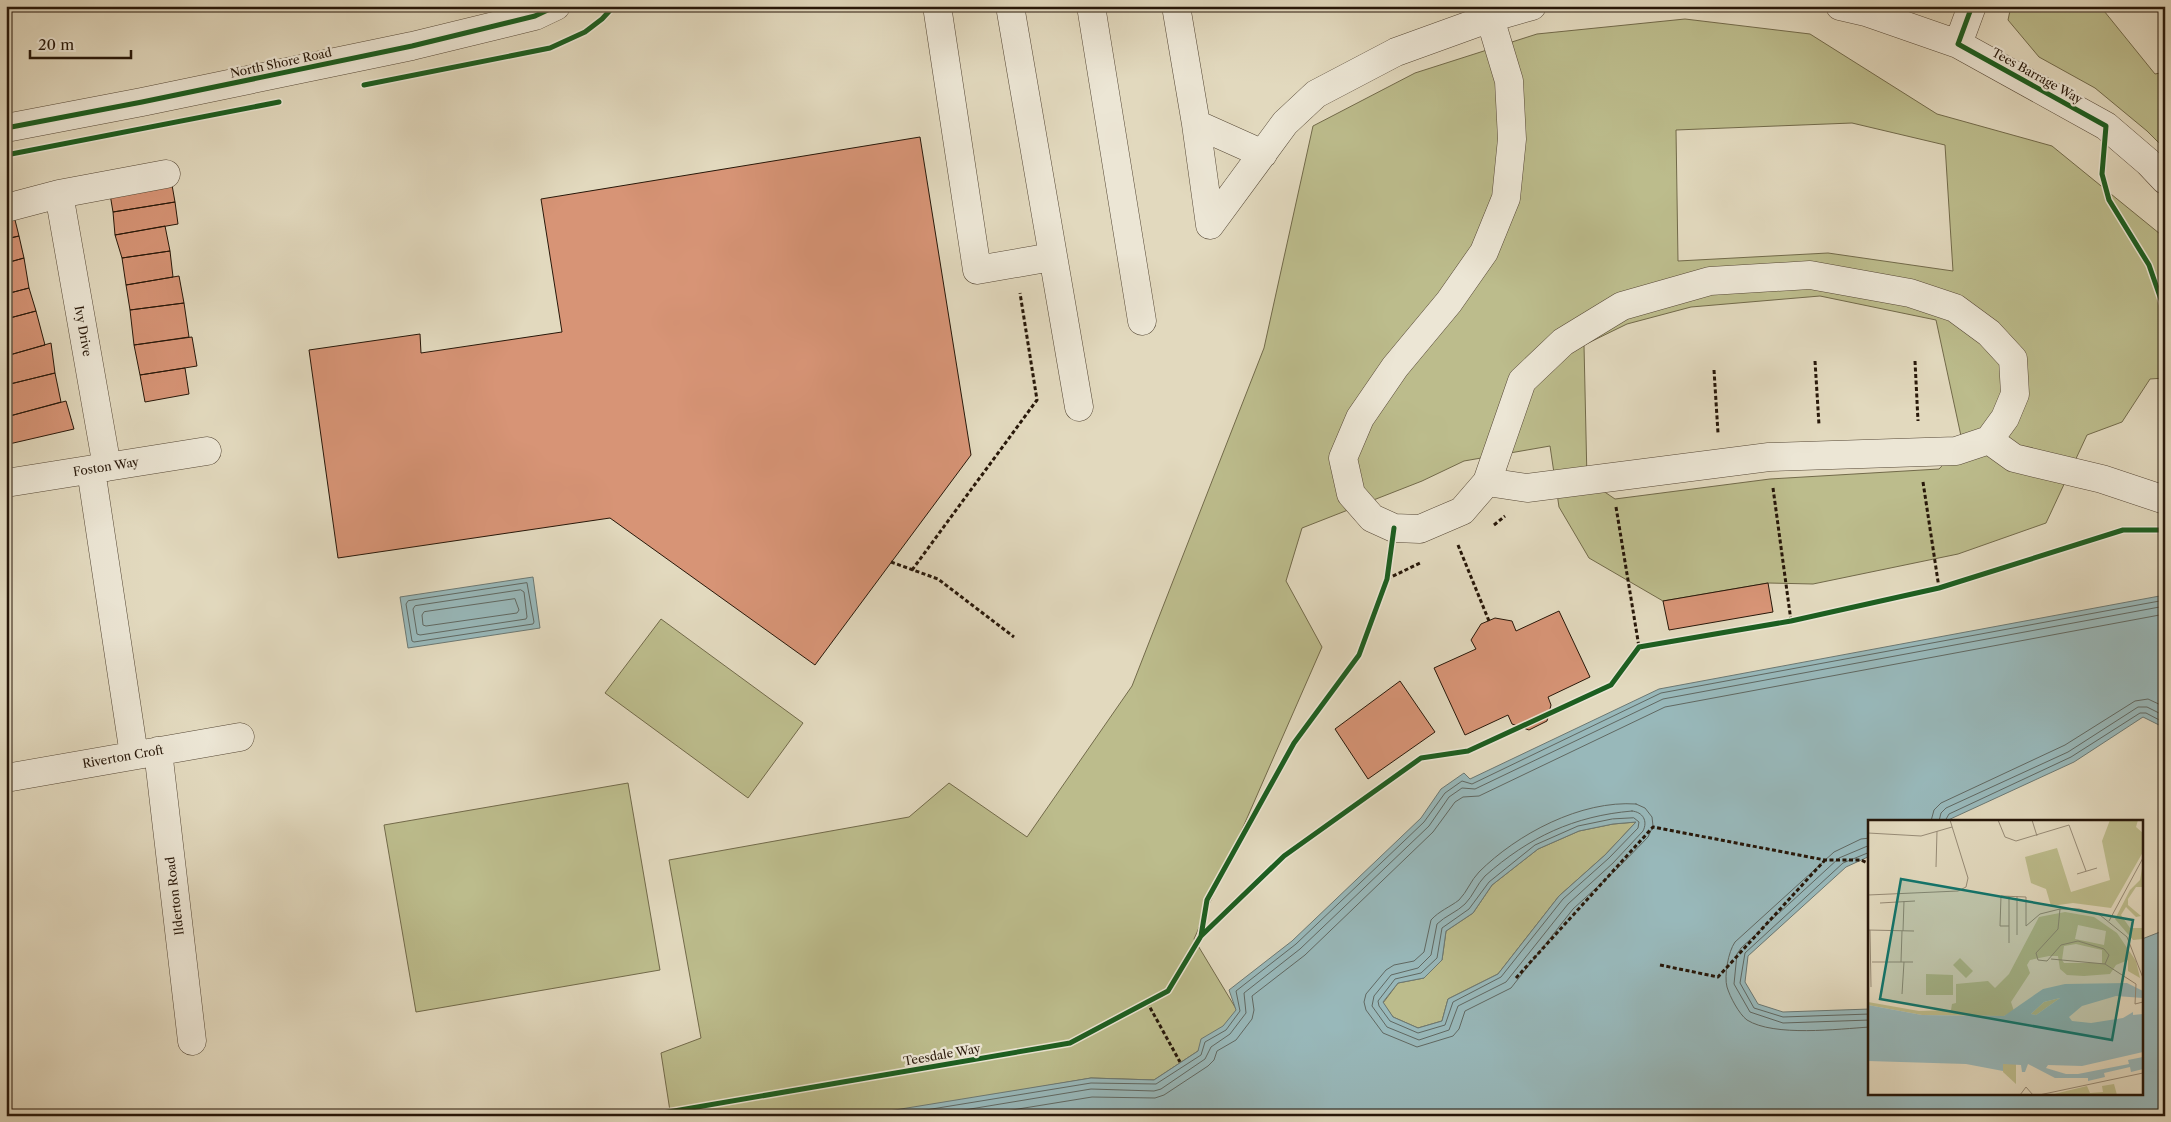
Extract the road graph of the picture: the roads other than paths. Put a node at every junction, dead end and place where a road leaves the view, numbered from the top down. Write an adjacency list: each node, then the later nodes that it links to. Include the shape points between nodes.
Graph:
1 (556, 6): 12 (street, North Shore Road, via 535,16 412,46)
2 (937, 6): 18 (street, via 977,270)
3 (1010, 6): 18 (street)
4 (1091, 6): 19 (street)
5 (1176, 6): 11 (street)
6 (1532, 6): 9 (street)
7 (1840, 6): 10 (street, Tees Barrage Way)
8 (1972, 6): 10 (street)
9 (1490, 18): 13 (street, via 1396,52 1316,94 1285,124); 24 (street, via 1509,81 1512,139 1506,198 1484,252 1449,302 1390,374 1360,418 1343,458 1351,494 1372,518 1394,528 1420,529 1462,511)
10 (1958, 44): 15 (street, Tees Barrage Way, via 2106,126)
11 (1196, 124): 13 (street); 13 (street, via 1210,225)
12 (6, 128)
13 (1262, 154)
14 (166, 174): 16 (street)
15 (2165, 180)
16 (60, 194): 17 (street); 23 (street, Ivy Drive)
17 (6, 208)
18 (1052, 257): 20 (street)
19 (1142, 321)
20 (1079, 407)
21 (1988, 440): 24 (street, via 1956,451 1769,458 1527,488); 24 (street, via 2005,418 2015,394 2013,360 1989,333 1955,308 1910,293 1810,276 1710,281 1622,306 1563,342 1522,381); 26 (street, via 2014,458 2102,479)
22 (207, 451): 23 (street, Foston Way)
23 (99, 468): 25 (street, Foston Way); 28 (street, Ilderton Road)
24 (1487, 482)
25 (6, 483)
26 (2165, 500)
27 (240, 737): 28 (street, Riverton Croft)
28 (146, 753): 29 (street, Riverton Croft); 30 (street, Ilderton Road)
29 (6, 778)
30 (192, 1041)

